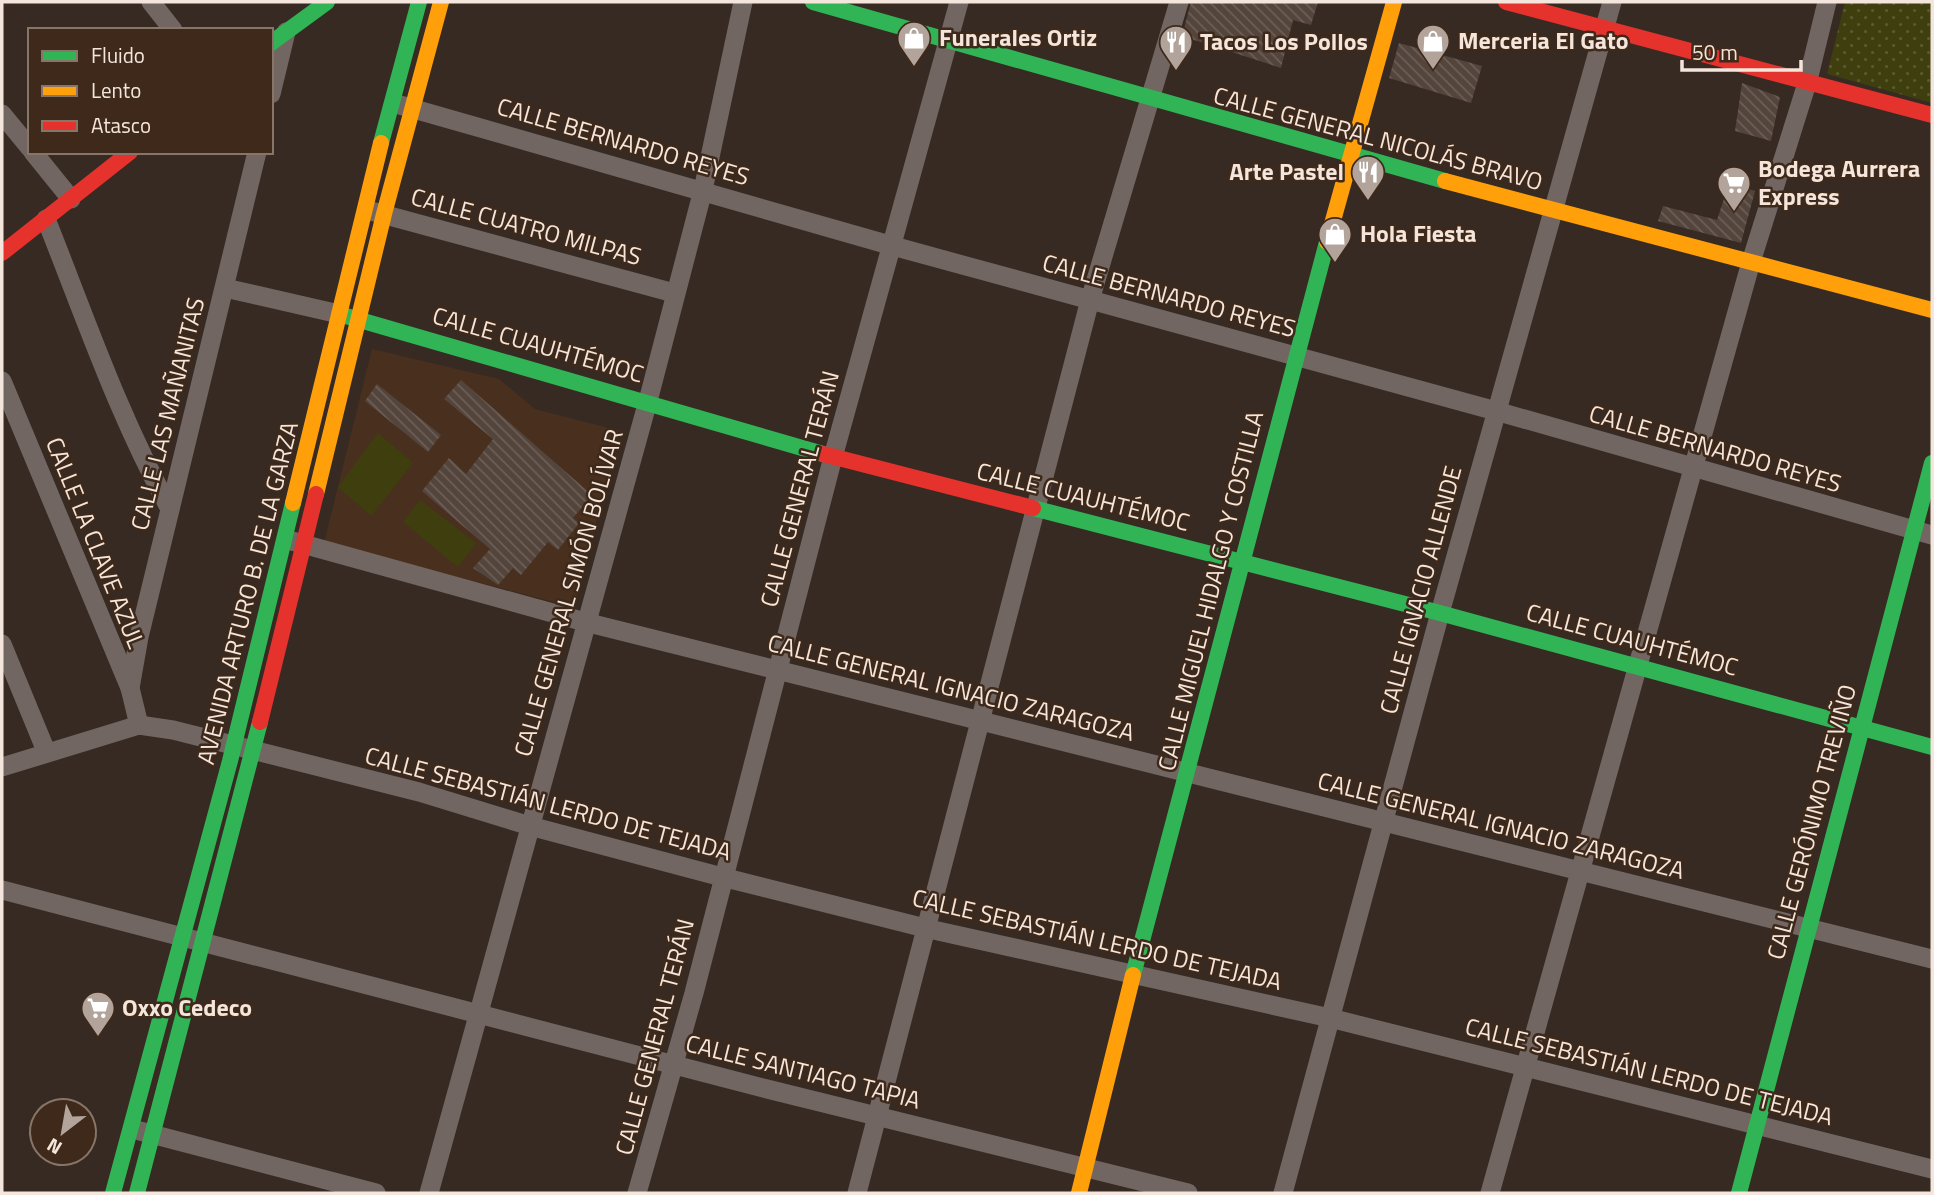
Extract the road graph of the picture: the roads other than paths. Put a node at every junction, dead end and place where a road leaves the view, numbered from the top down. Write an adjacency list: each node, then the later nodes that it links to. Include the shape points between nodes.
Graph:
1 (151, 2): 13 (street)
2 (327, 2): 15 (street)
3 (419, 2): 20 (street, AVENIDA ARTURO B. DE LA GARZA)
4 (441, 2): 20 (street, AVENIDA ARTURO B. DE LA GARZA)
5 (743, 2): 28 (street, CALLE GENERAL SIMÓN BOLÍVAR)
6 (813, 2): 16 (street, CALLE GENERAL NICOLÁS BRAVO)
7 (959, 2): 16 (street, CALLE GENERAL TERÁN)
8 (1179, 2): 19 (street)
9 (1394, 2): 27 (street, CALLE MIGUEL HIDALGO Y COSTILLA)
10 (1506, 2): 14 (street)
11 (1612, 2): 14 (street, CALLE IGNACIO ALLENDE)
12 (1827, 2): 18 (street)
13 (171, 28)
14 (1605, 29): 18 (street); 31 (street, CALLE IGNACIO ALLENDE)
15 (279, 38): 17 (street)
16 (948, 40): 19 (street, CALLE GENERAL NICOLÁS BRAVO); 34 (street, CALLE GENERAL TERÁN)
17 (273, 80)
18 (1808, 80): 22 (street); 36 (street)
19 (1150, 99): 27 (street, CALLE GENERAL NICOLÁS BRAVO); 39 (street)
20 (402, 106): 28 (street, CALLE BERNARDO REYES); 30 (street, AVENIDA ARTURO B. DE LA GARZA); 32 (street, AVENIDA ARTURO B. DE LA GARZA)
21 (2, 114): 23 (street)
22 (1932, 114)
23 (28, 146)
24 (34, 154): 29 (street)
25 (128, 154): 29 (street)
26 (257, 154): 37 (street, CALLE LAS MAÑANITAS)
27 (1349, 156): 31 (street, CALLE GENERAL NICOLÁS BRAVO); 42 (street, CALLE MIGUEL HIDALGO Y COSTILLA)
28 (703, 190): 34 (street, CALLE BERNARDO REYES); 38 (street, CALLE GENERAL SIMÓN BOLÍVAR)
29 (71, 200): 33 (street)
30 (364, 209): 32 (street, CALLE CUATRO MILPAS); 41 (street, AVENIDA ARTURO B. DE LA GARZA)
31 (1553, 211): 36 (street, CALLE GENERAL NICOLÁS BRAVO); 45 (street, CALLE IGNACIO ALLENDE)
32 (384, 214): 38 (street, CALLE CUATRO MILPAS); 41 (street, AVENIDA ARTURO B. DE LA GARZA)
33 (47, 219): 35 (street); 49 (street, via 96,348)
34 (893, 246): 39 (street, CALLE BERNARDO REYES); 46 (street, CALLE GENERAL TERÁN)
35 (2, 253)
36 (1751, 262): 40 (street, CALLE GENERAL NICOLÁS BRAVO); 48 (street)
37 (225, 288): 41 (street, CALLE CUAUHTÉMOC); 49 (street, CALLE LAS MAÑANITAS)
38 (674, 293): 44 (street, CALLE GENERAL SIMÓN BOLÍVAR)
39 (1090, 300): 42 (street, CALLE BERNARDO REYES); 50 (street)
40 (1932, 310)
41 (349, 317): 44 (street, CALLE CUAUHTÉMOC); 52 (street, AVENIDA ARTURO B. DE LA GARZA); 53 (street, AVENIDA ARTURO B. DE LA GARZA)
42 (1295, 357): 45 (street, CALLE BERNARDO REYES); 54 (street, CALLE MIGUEL HIDALGO Y COSTILLA)
43 (2, 381): 60 (street, CALLE LA CLAVE AZUL)
44 (648, 401): 46 (street, CALLE CUAUHTÉMOC); 56 (street, CALLE GENERAL SIMÓN BOLÍVAR)
45 (1496, 411): 48 (street, CALLE BERNARDO REYES); 55 (street, CALLE IGNACIO ALLENDE)
46 (832, 457): 50 (street, CALLE CUAUHTÉMOC); 59 (street, CALLE GENERAL TERÁN)
47 (1932, 463): 51 (street, CALLE GERÓNIMO TREVIÑO)
48 (1695, 469): 51 (street, CALLE BERNARDO REYES); 58 (street)
49 (170, 509): 60 (street, CALLE LAS MAÑANITAS)
50 (1034, 511): 54 (street, CALLE CUAUHTÉMOC); 61 (street)
51 (1923, 533): 63 (street, CALLE GERÓNIMO TREVIÑO)
52 (285, 539): 53 (street, CALLE GENERAL IGNACIO ZARAGOZA); 64 (street, AVENIDA ARTURO B. DE LA GARZA)
53 (304, 544): 56 (street, CALLE GENERAL IGNACIO ZARAGOZA); 66 (street, AVENIDA ARTURO B. DE LA GARZA)
54 (1242, 562): 55 (street, CALLE CUAUHTÉMOC); 69 (street, CALLE MIGUEL HIDALGO Y COSTILLA)
55 (1440, 614): 58 (street, CALLE CUAUHTÉMOC); 70 (street, CALLE IGNACIO ALLENDE)
56 (585, 622): 59 (street, CALLE GENERAL IGNACIO ZARAGOZA); 71 (street, CALLE GENERAL SIMÓN BOLÍVAR)
57 (2, 644): 67 (street)
58 (1637, 667): 63 (street, CALLE CUAUHTÉMOC); 72 (street)
59 (777, 670): 61 (street, CALLE GENERAL IGNACIO ZARAGOZA); 73 (street, CALLE GENERAL TERÁN)
60 (130, 688): 62 (street, CALLE LA CLAVE AZUL)
61 (980, 721): 69 (street, CALLE GENERAL IGNACIO ZARAGOZA); 75 (street)
62 (139, 725): 64 (street, CALLE SEBASTIÁN LERDO DE TEJADA); 67 (street)
63 (1860, 728): 65 (street, CALLE CUAUHTÉMOC); 76 (street, CALLE GERÓNIMO TREVIÑO)
64 (233, 745): 66 (street, CALLE SEBASTIÁN LERDO DE TEJADA); 77 (street, AVENIDA ARTURO B. DE LA GARZA)
65 (1932, 747)
66 (253, 750): 71 (street, CALLE SEBASTIÁN LERDO DE TEJADA); 78 (street, AVENIDA ARTURO B. DE LA GARZA)
67 (46, 751): 68 (street)
68 (2, 767)
69 (1188, 773): 70 (street, CALLE GENERAL IGNACIO ZARAGOZA); 80 (street, CALLE MIGUEL HIDALGO Y COSTILLA)
70 (1383, 821): 72 (street, CALLE GENERAL IGNACIO ZARAGOZA); 82 (street, CALLE IGNACIO ALLENDE)
71 (530, 826): 73 (street, CALLE SEBASTIÁN LERDO DE TEJADA); 81 (street, CALLE GENERAL SIMÓN BOLÍVAR)
72 (1580, 870): 76 (street, CALLE GENERAL IGNACIO ZARAGOZA); 84 (street)
73 (722, 877): 75 (street, CALLE SEBASTIÁN LERDO DE TEJADA); 83 (street, CALLE GENERAL TERÁN)
74 (2, 890): 77 (street, CALLE SANTIAGO TAPIA)
75 (929, 929): 80 (street, CALLE SEBASTIÁN LERDO DE TEJADA); 85 (street)
76 (1808, 929): 79 (street, CALLE GENERAL IGNACIO ZARAGOZA); 86 (street, CALLE GERÓNIMO TREVIÑO)
77 (183, 936): 78 (street, CALLE SANTIAGO TAPIA); 87 (street, AVENIDA ARTURO B. DE LA GARZA)
78 (203, 942): 81 (street, CALLE SANTIAGO TAPIA); 88 (street, AVENIDA ARTURO B. DE LA GARZA)
79 (1932, 959)
80 (1133, 974): 82 (street, CALLE SEBASTIÁN LERDO DE TEJADA); 89 (street, CALLE MIGUEL HIDALGO Y COSTILLA)
81 (480, 1014): 83 (street, CALLE SANTIAGO TAPIA); 94 (street, CALLE GENERAL SIMÓN BOLÍVAR)
82 (1330, 1018): 84 (street, CALLE SEBASTIÁN LERDO DE TEJADA); 99 (street, CALLE IGNACIO ALLENDE)
83 (675, 1065): 85 (street, CALLE SANTIAGO TAPIA); 95 (street, CALLE GENERAL TERÁN)
84 (1526, 1066): 86 (street, CALLE SEBASTIÁN LERDO DE TEJADA); 100 (street)
85 (878, 1117): 89 (street, CALLE SANTIAGO TAPIA); 96 (street)
86 (1757, 1124): 90 (street, CALLE SEBASTIÁN LERDO DE TEJADA); 101 (street, CALLE GERÓNIMO TREVIÑO)
87 (131, 1129): 88 (street); 91 (street, AVENIDA ARTURO B. DE LA GARZA)
88 (153, 1135): 92 (street, AVENIDA ARTURO B. DE LA GARZA); 93 (street)
89 (1086, 1168): 97 (street, CALLE MIGUEL HIDALGO Y COSTILLA); 98 (street, CALLE SANTIAGO TAPIA)
90 (1932, 1169)
91 (113, 1193)
92 (137, 1193)
93 (376, 1193)
94 (429, 1193)
95 (637, 1193)
96 (857, 1193)
97 (1079, 1193)
98 (1188, 1193)
99 (1283, 1193)
100 (1490, 1193)
101 (1738, 1193)

